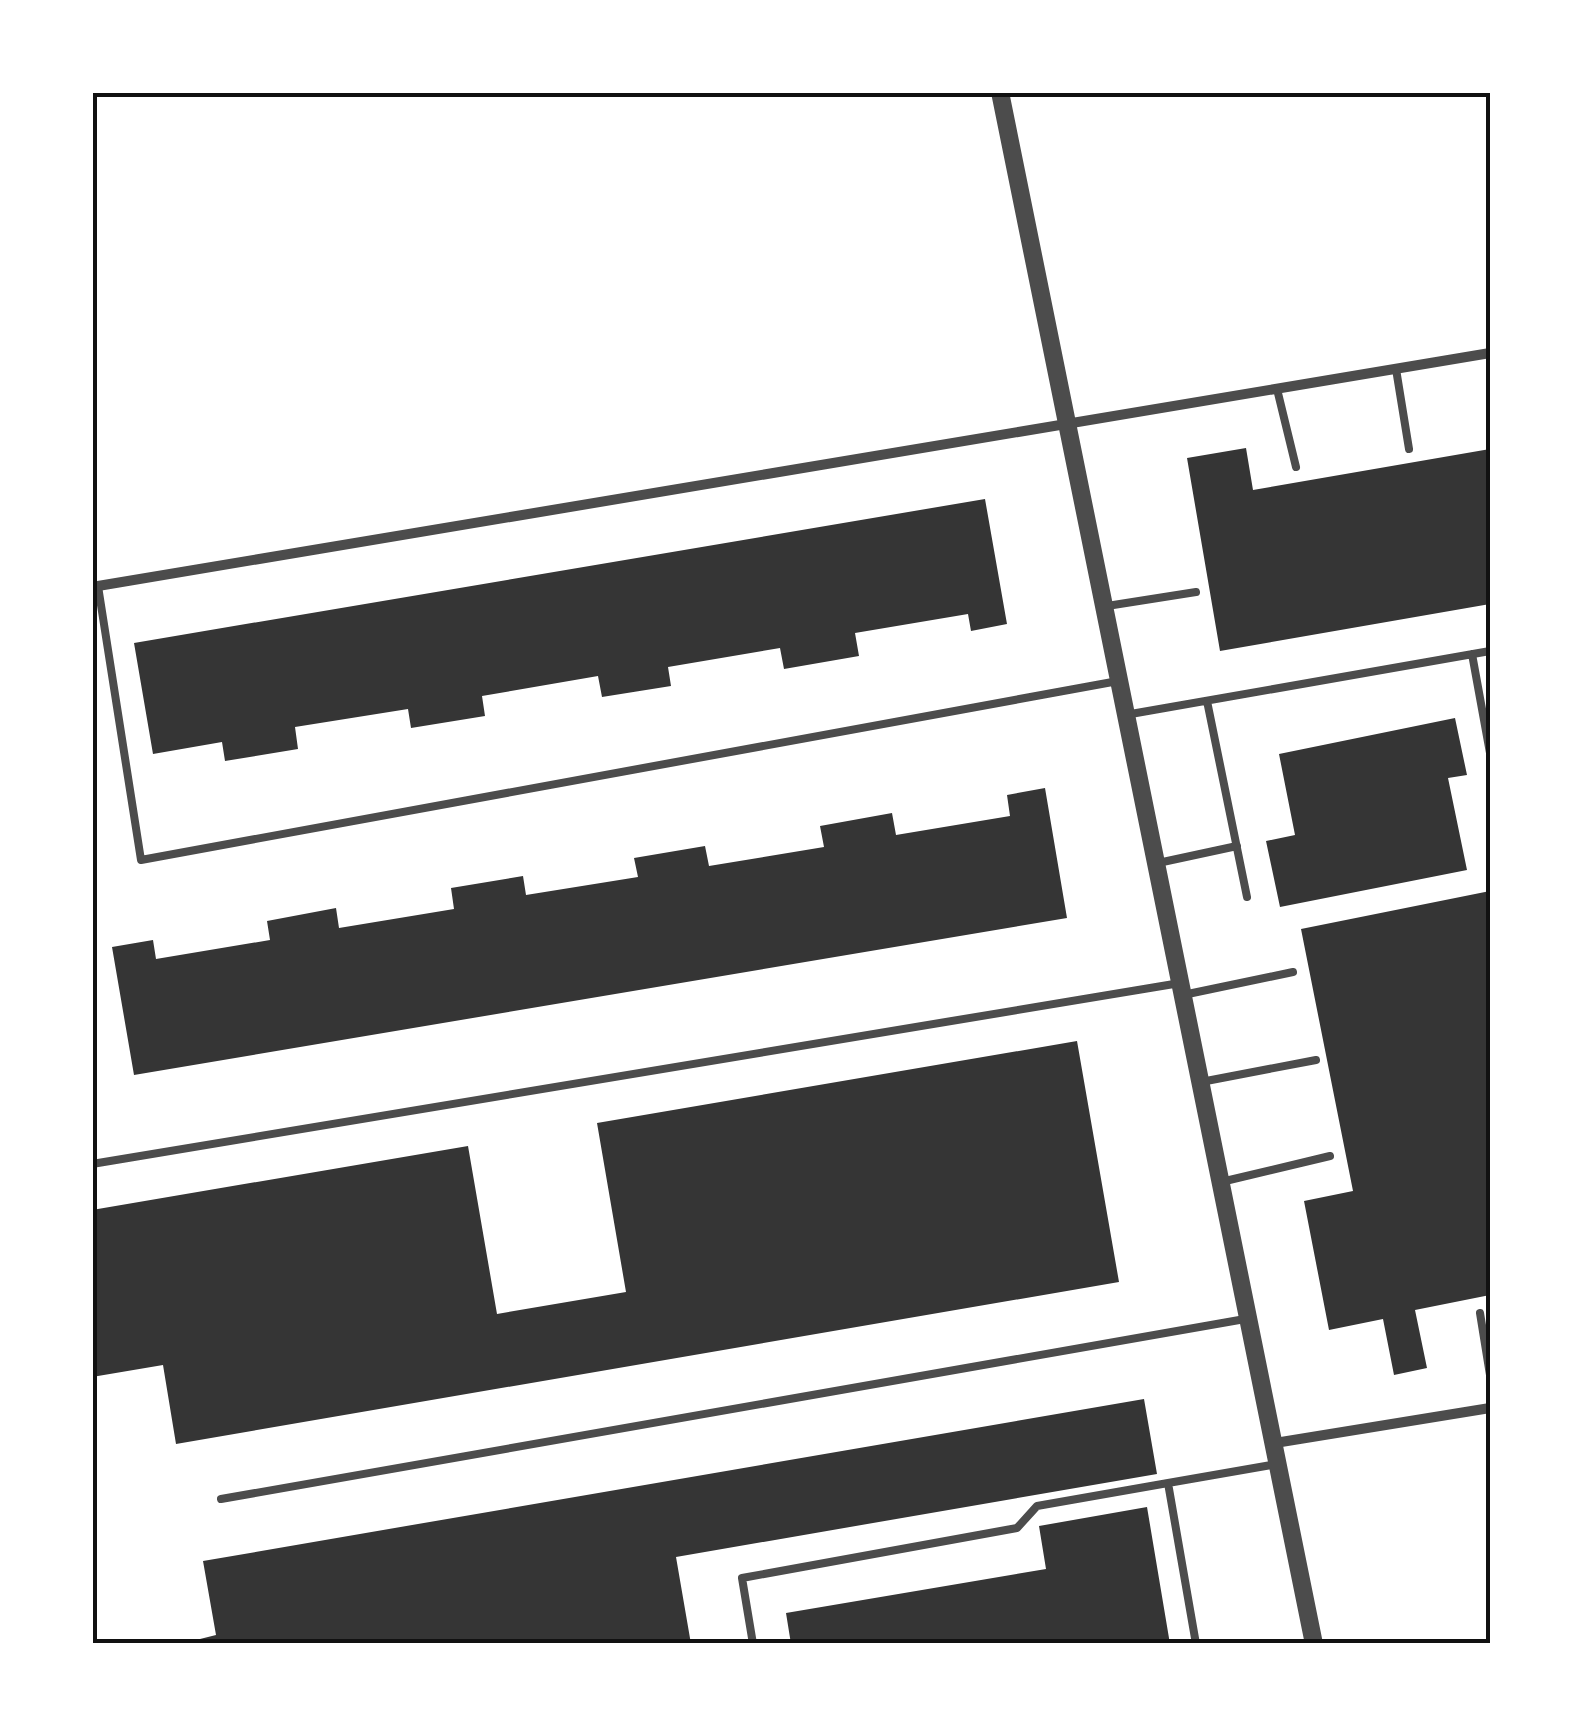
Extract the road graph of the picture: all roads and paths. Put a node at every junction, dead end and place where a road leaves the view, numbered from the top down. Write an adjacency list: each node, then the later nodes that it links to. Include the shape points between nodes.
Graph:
1 (1000, 92): 5 (street)
2 (1490, 353): 3 (street)
3 (1396, 369): 4 (street); 6 (lane)
4 (1277, 390): 5 (street); 7 (lane)
5 (1066, 426): 8 (street); 10 (street)
6 (1409, 449)
7 (1296, 467)
8 (96, 586): 13 (lane, via 141,860)
9 (1196, 592): 10 (lane)
10 (1103, 607): 13 (street)
11 (1490, 651): 12 (lane)
12 (1472, 654): 14 (lane); 16 (lane)
13 (1118, 680): 15 (street)
14 (1207, 701): 15 (lane); 17 (lane)
15 (1125, 715): 18 (street)
16 (1490, 753)
17 (1237, 846): 18 (lane); 19 (lane)
18 (1156, 864): 21 (street)
19 (1248, 897)
20 (1293, 972): 21 (lane)
21 (1181, 989): 23 (street); 25 (lane)
22 (1316, 1060): 23 (lane)
23 (1201, 1082): 26 (street)
24 (1330, 1156): 26 (lane)
25 (92, 1164)
26 (1221, 1182): 28 (street)
27 (1480, 1314): 29 (lane)
28 (1250, 1318): 31 (street); 34 (lane)
29 (1490, 1375)
30 (1490, 1408): 31 (street)
31 (1275, 1442): 32 (street)
32 (1280, 1464): 33 (lane); 37 (street)
33 (1168, 1483): 35 (lane, via 1037,1506 1017,1528 742,1578); 36 (lane)
34 (221, 1499)
35 (753, 1644)
36 (1196, 1644)
37 (1314, 1644)

